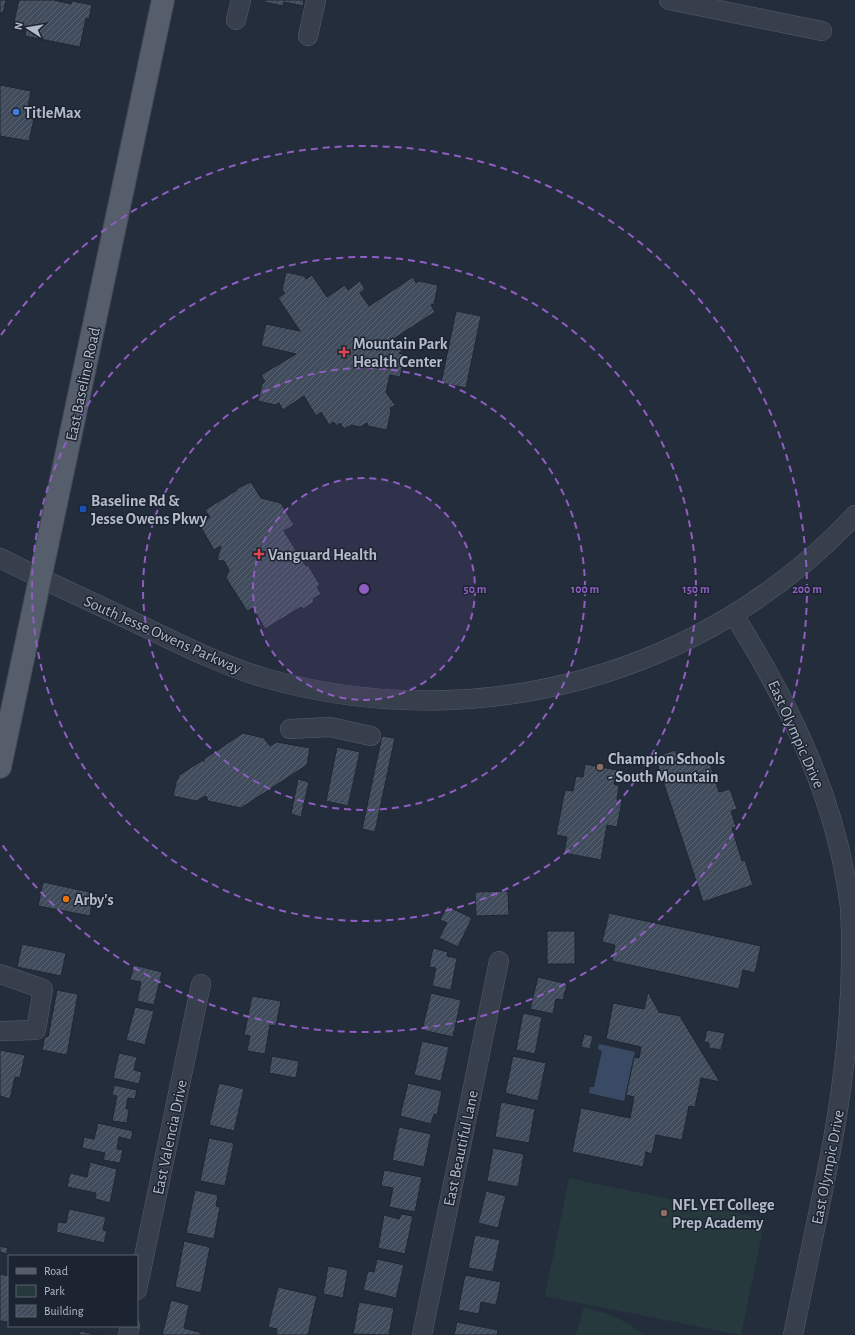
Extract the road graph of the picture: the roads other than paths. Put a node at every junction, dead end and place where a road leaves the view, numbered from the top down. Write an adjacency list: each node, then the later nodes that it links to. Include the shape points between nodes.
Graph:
1 (163, 0): 10 (main road, East Baseline Road)
2 (241, 0): 5 (street)
3 (316, 0): 7 (street)
4 (669, 0): 6 (street)
5 (236, 20)
6 (822, 31)
7 (308, 36)
8 (855, 516): 11 (street, South Jesse Owens Parkway, via 794,574)
9 (0, 558): 10 (street, South Jesse Owens Parkway)
10 (42, 578): 11 (street, South Jesse Owens Parkway, via 203,656 248,673 323,692 385,699 493,698 560,686 620,669 661,653); 14 (main road, East Baseline Road)
11 (734, 615): 21 (street, East Olympic Drive, via 779,692 817,774 840,856 851,923 853,982 847,1062 836,1128)
12 (290, 729): 13 (street, via 330,727)
13 (371, 736)
14 (0, 767)
15 (499, 961): 20 (street, East Beautiful Lane)
16 (0, 974): 18 (street, via 43,989 36,1030)
17 (201, 984): 19 (street, East Valencia Drive)
18 (0, 1031)
19 (138, 1285)
20 (422, 1335)
21 (793, 1335)

